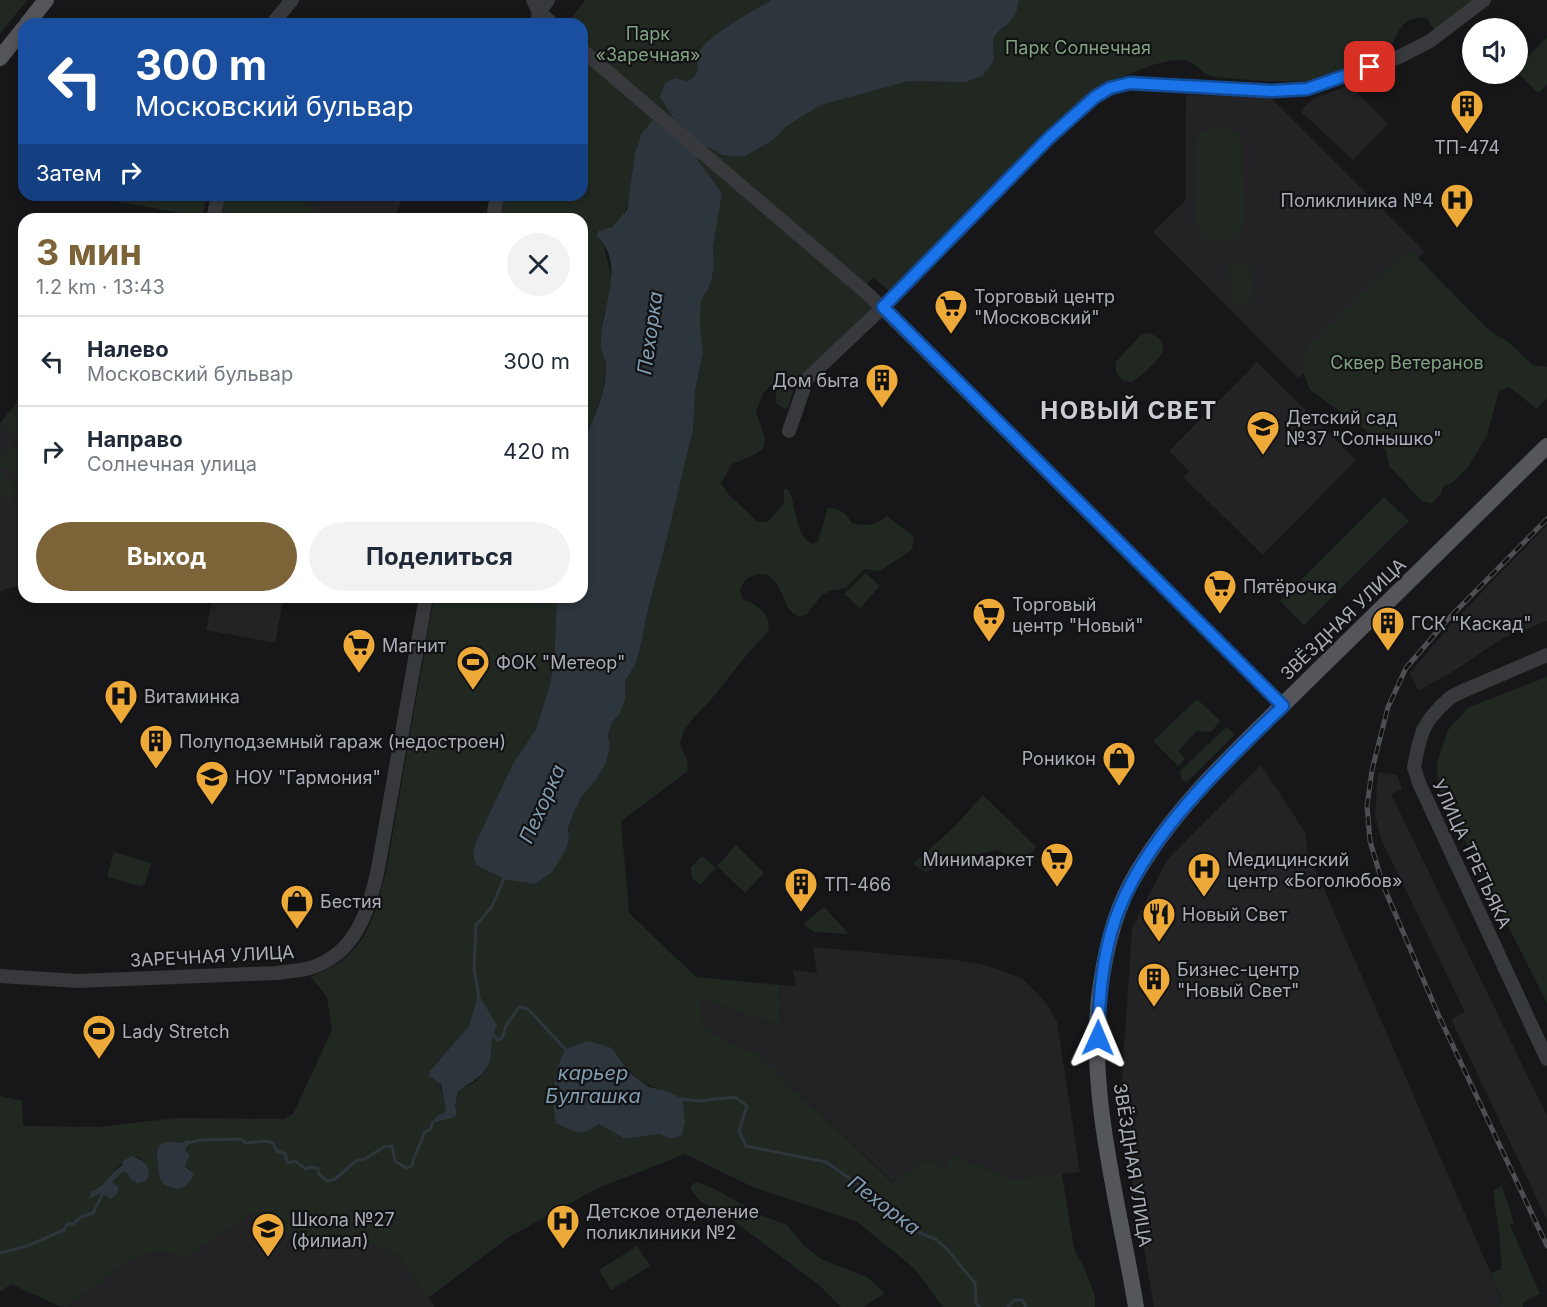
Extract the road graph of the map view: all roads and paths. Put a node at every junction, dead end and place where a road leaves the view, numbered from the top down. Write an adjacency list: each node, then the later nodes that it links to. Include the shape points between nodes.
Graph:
1 (46, 0): 6 (main road)
2 (292, 0): 7 (street)
3 (548, 0): 5 (street)
4 (1484, 0): 11 (street, via 1409,52 1307,89 1272,91 1130,83 1110,88 1050,137)
5 (536, 12)
6 (32, 18)
7 (277, 18)
8 (18, 36): 10 (main road)
9 (588, 55): 11 (street)
10 (0, 58)
11 (883, 307): 12 (street, via 807,379); 16 (street)
12 (789, 431)
13 (1547, 446): 16 (main road, ЗВЁЗДНАЯ УЛИЦА)
14 (425, 603): 17 (street, ЗАРЕЧНАЯ УЛИЦА, via 371,898 355,936 335,955 309,968 278,973 78,981)
15 (1547, 655): 18 (street, УЛИЦА ТРЕТЬЯКА, via 1451,698 1423,730 1414,767)
16 (1283, 706): 19 (main road, ЗВЁЗДНАЯ УЛИЦА, via 1195,795 1131,883 1114,922 1099,999 1098,1057 1112,1178)
17 (0, 976)
18 (1547, 1059)
19 (1136, 1307)

